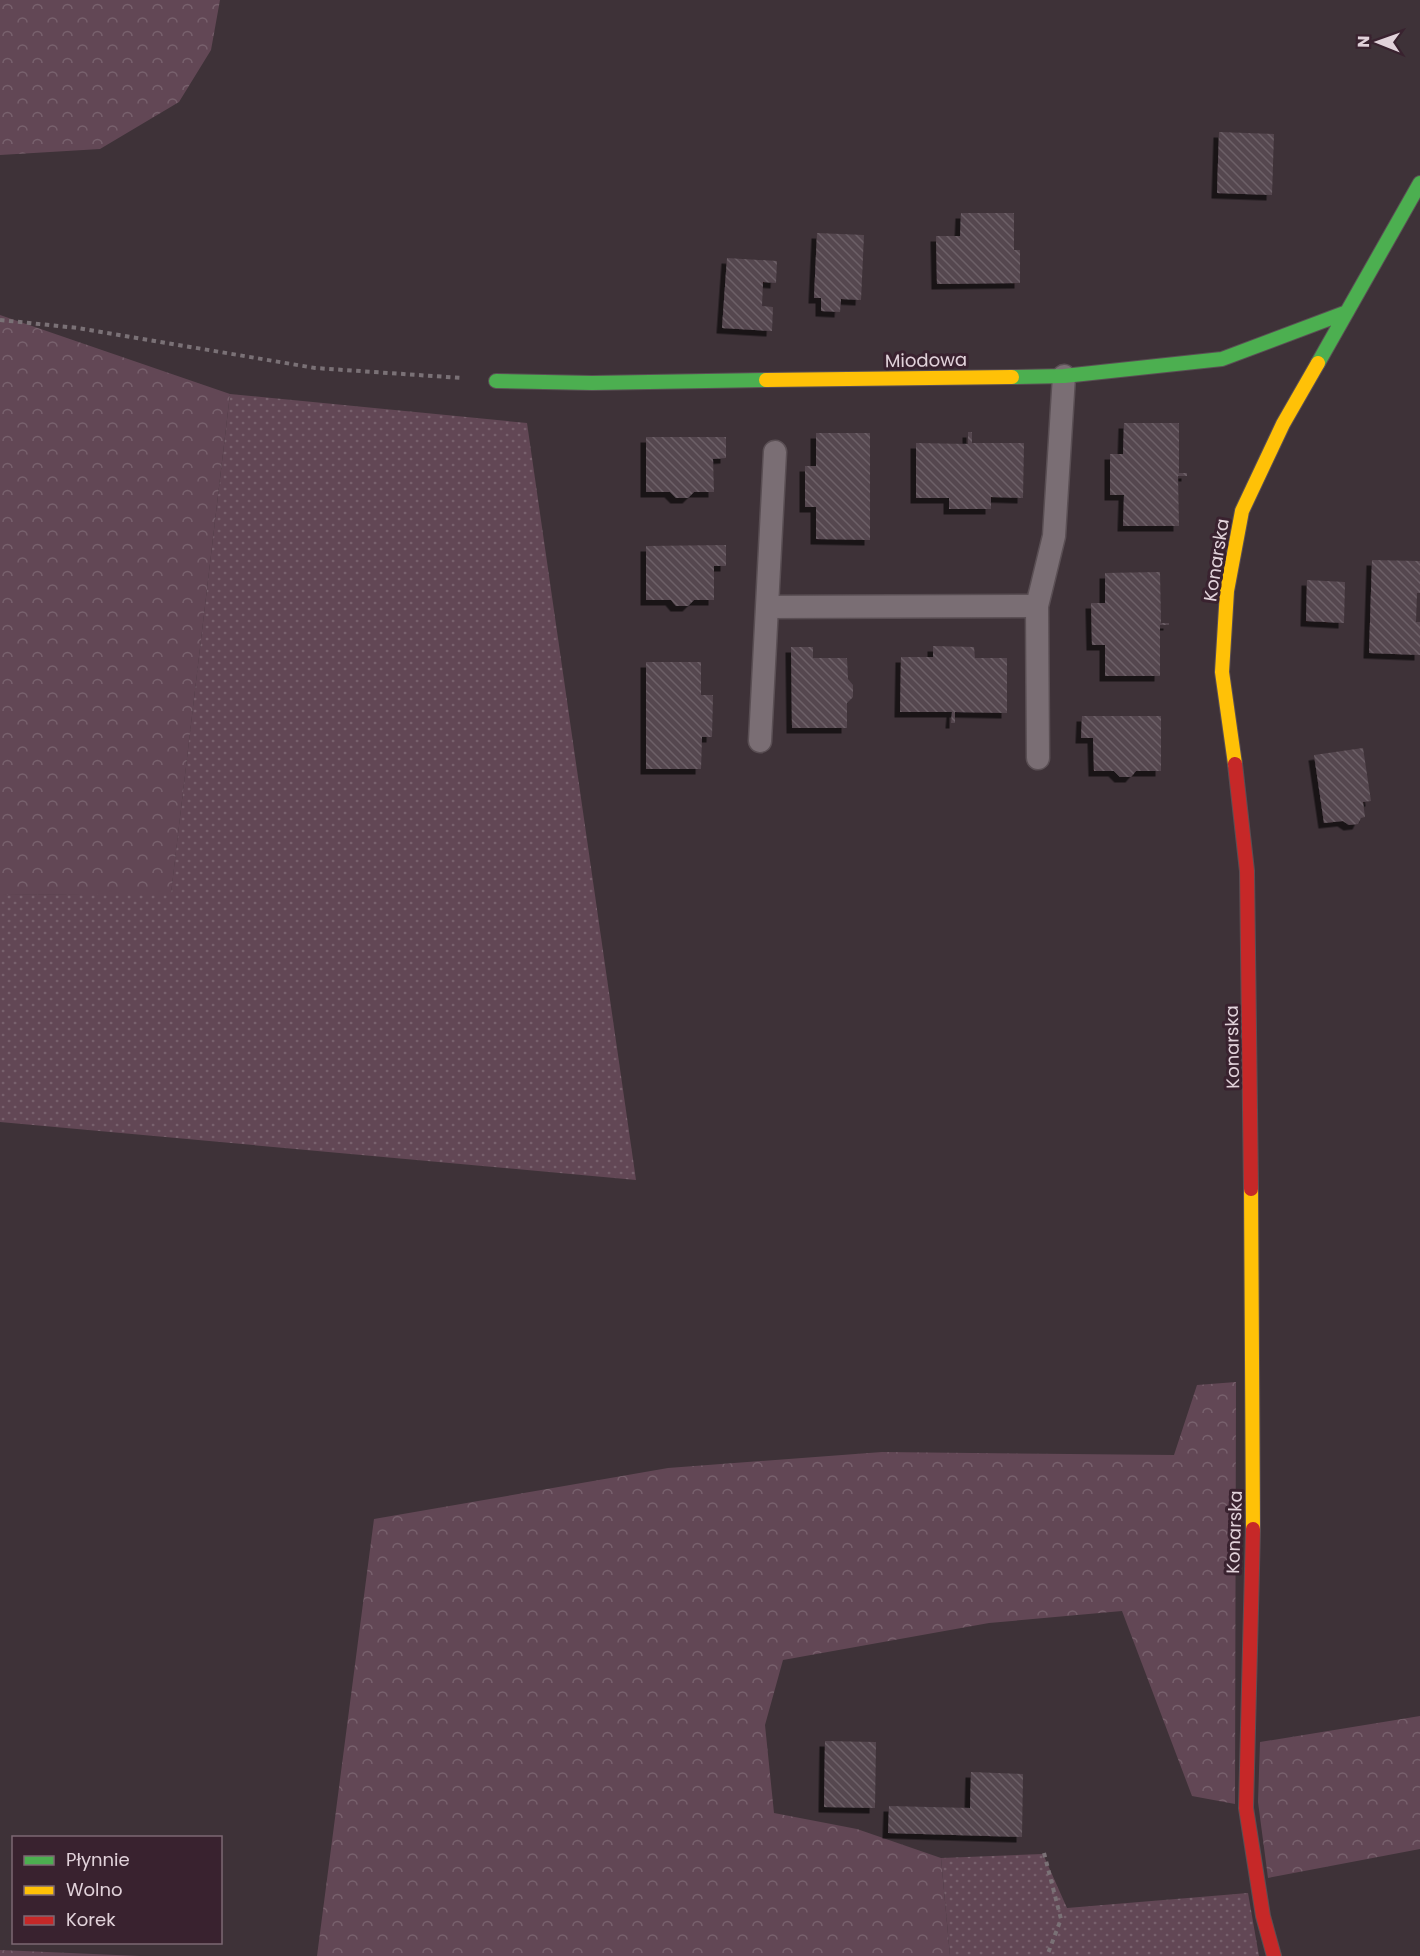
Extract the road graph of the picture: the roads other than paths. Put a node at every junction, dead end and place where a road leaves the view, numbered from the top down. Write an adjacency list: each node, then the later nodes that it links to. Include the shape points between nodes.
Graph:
1 (1420, 183): 2 (street, Konarska)
2 (1347, 312): 3 (street, Miodowa, via 1222,359); 10 (street, Konarska, via 1283,424 1242,511 1227,591 1222,672 1247,872 1254,1489 1246,1808 1263,1916)
3 (1065, 376): 4 (street, Miodowa); 6 (lane, via 1054,536)
4 (496, 381)
5 (775, 452): 7 (lane)
6 (1037, 606): 7 (lane); 9 (lane)
7 (767, 607): 8 (lane)
8 (760, 741)
9 (1038, 758)
10 (1274, 1956)

